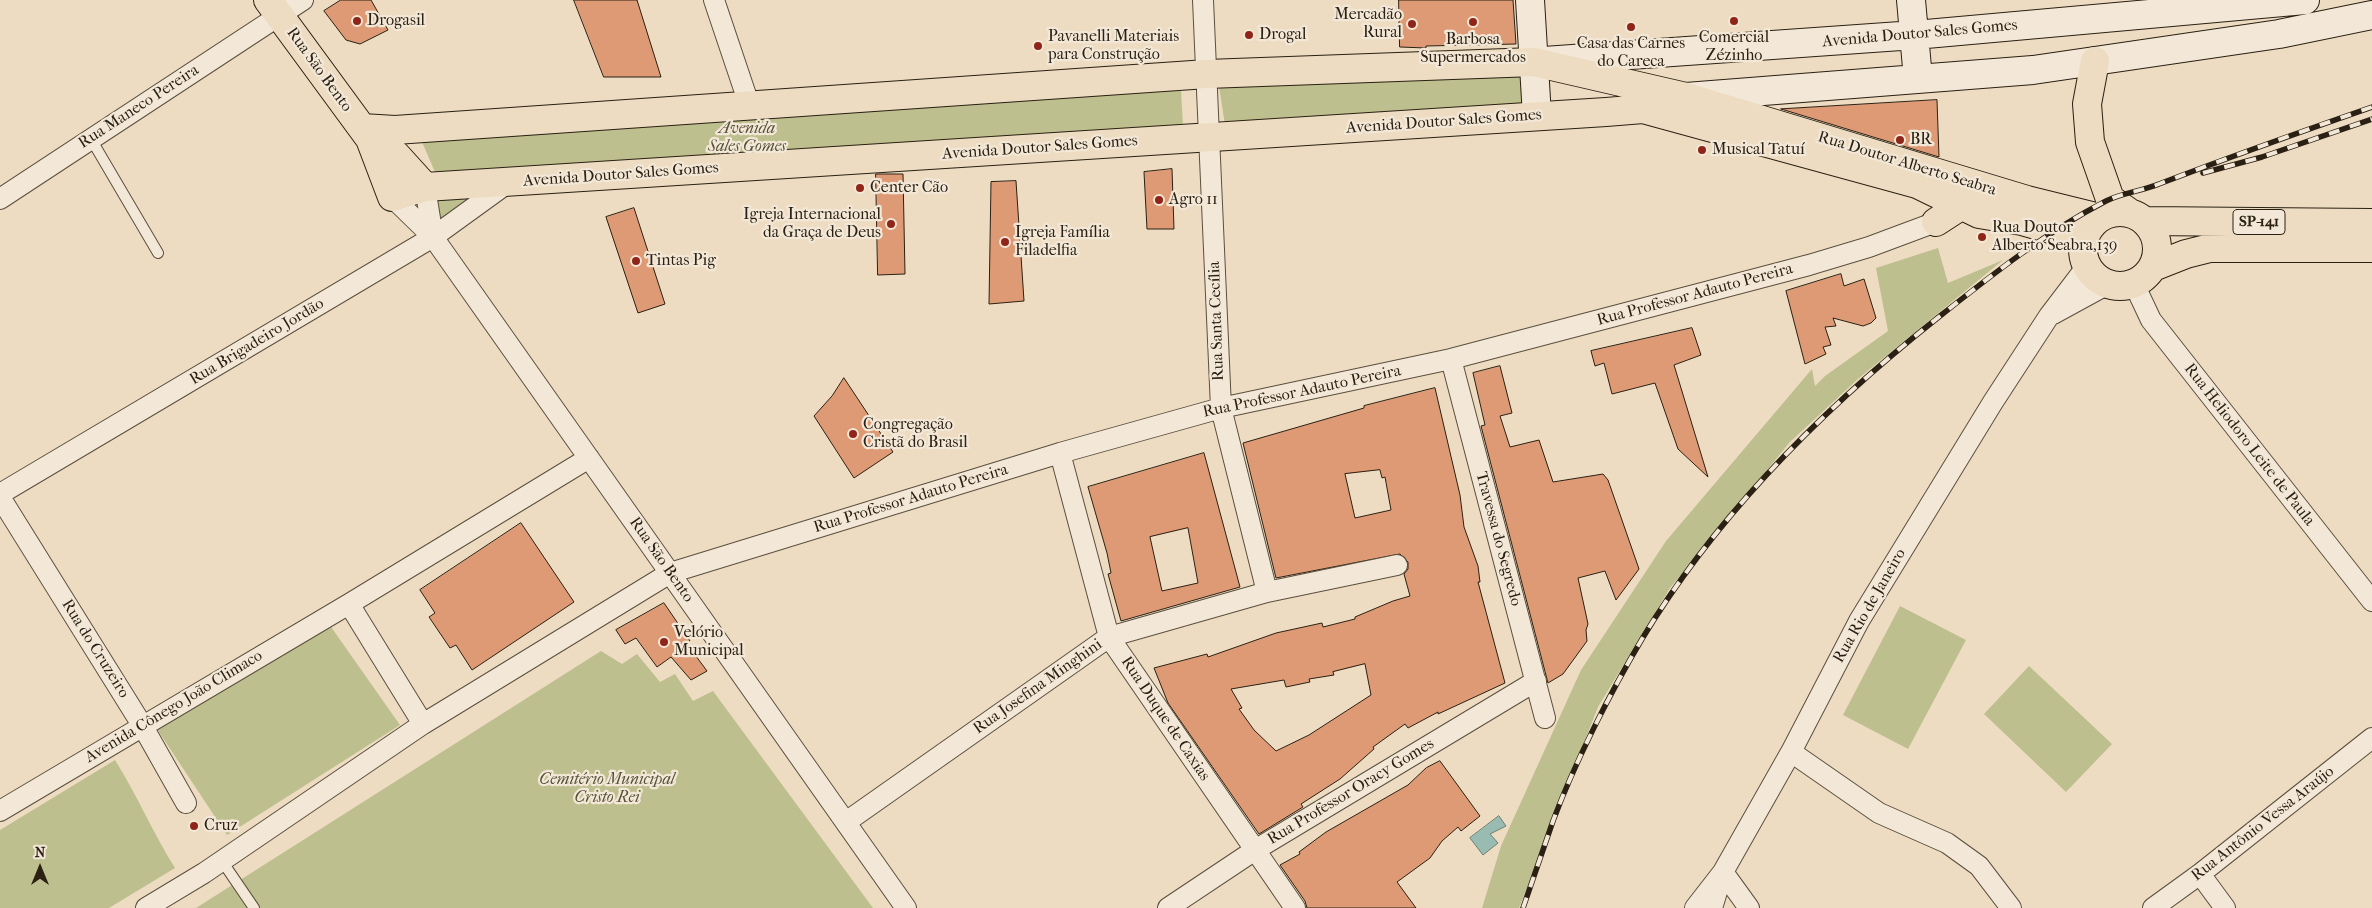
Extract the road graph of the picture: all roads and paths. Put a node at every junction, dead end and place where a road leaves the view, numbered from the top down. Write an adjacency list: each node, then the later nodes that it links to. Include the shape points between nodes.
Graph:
1 (303, 0): 7 (street, Rua Maneco Pereira)
2 (714, 0): 15 (street)
3 (1203, 0): 12 (street, Rua Santa Cecília)
4 (1530, 0): 11 (main road)
5 (1911, 0): 9 (main road)
6 (2306, 0): 9 (main road, Avenida Doutor Sales Gomes)
7 (273, 8): 18 (main road, Rua São Bento); 20 (street, Rua Maneco Pereira)
8 (2372, 15): 10 (main road, Avenida Doutor Sales Gomes, via 2279,34)
9 (1914, 35): 11 (main road, Avenida Doutor Sales Gomes); 13 (main road)
10 (2095, 61): 13 (main road, Avenida Doutor Sales Gomes); 27 (main road, via 2087,104 2090,142 2110,199)
11 (1534, 62): 12 (main road, Avenida Doutor Sales Gomes); 14 (main road, Avenida Doutor Sales Gomes); 17 (main road)
12 (1207, 74): 15 (main road, Avenida Doutor Sales Gomes); 19 (street, Rua Santa Cecília)
13 (1918, 80): 14 (main road, Avenida Doutor Sales Gomes)
14 (1686, 97): 16 (main road, Avenida Doutor Sales Gomes); 25 (main road, Rua Doutor Alberto Seabra)
15 (749, 104): 18 (main road, Avenida Doutor Sales Gomes)
16 (1643, 109): 17 (main road, Avenida Doutor Sales Gomes); 26 (main road, Rua Doutor Alberto Seabra, via 1917,184)
17 (1537, 116): 19 (main road, Avenida Doutor Sales Gomes)
18 (366, 134): 22 (main road, Rua São Bento, via 396,155); 23 (main road, Rua São Bento)
19 (1210, 136): 21 (main road, Avenida Doutor Sales Gomes); 39 (street, Rua Santa Cecília)
20 (91, 139): 24 (street, Rua Maneco Pereira); 33 (lane)
21 (509, 182): 22 (main road, Avenida Doutor Sales Gomes); 31 (street, Rua Brigadeiro Jordão)
22 (425, 187): 23 (main road, Avenida Doutor Sales Gomes); 31 (street, Rua São Bento)
23 (392, 196): 31 (street, Rua São Bento)
24 (0, 199)
25 (2026, 200): 26 (main road, via 1983,196 1970,198); 28 (main road, Rua Doutor Alberto Seabra)
26 (1960, 205): 29 (main road); 34 (main road, Rua Doutor Alberto Seabra, via 1980,214 2054,230)
27 (2137, 217): 28 (main road, via 2118,212); 30 (main road, SP-141); 35 (main road, via 2156,236 2158,248)
28 (2100, 218): 34 (main road, via 2089,229)
29 (1936, 222): 38 (street, Rua Professor Adauto Pereira, via 1809,265)
30 (2372, 223)
31 (433, 237): 41 (street, Rua São Bento); 42 (street, Rua Brigadeiro Jordão)
32 (2372, 248): 35 (main road, SP-141, via 2210,248 2186,254)
33 (158, 254)
34 (2085, 254): 36 (main road, via 2098,279); 37 (street, Rua Rio de Janeiro)
35 (2144, 275): 36 (main road, via 2120,286); 46 (street, Rua Heliodoro Leite de Paula, via 2151,320)
36 (2108, 284): 37 (street, Rua Rio de Janeiro)
37 (2049, 316): 54 (street, Rua Rio de Janeiro, via 1945,478 1859,621)
38 (1451, 360): 39 (street, Rua Professor Adauto Pereira); 49 (street, Travessa do Segredo)
39 (1221, 408): 40 (street, Rua Professor Adauto Pereira); 45 (street, Rua Santa Cecília)
40 (1060, 453): 44 (street, Rua Professor Adauto Pereira); 48 (street, Rua Duque de Caxias)
41 (589, 458): 44 (street, Rua São Bento); 47 (street, Avenida Cônego João Climaco)
42 (0, 495): 52 (street, Rua do Cruzeiro)
43 (1397, 564): 45 (street, Rua Josefina Minghini)
44 (670, 573): 51 (street); 57 (street, Rua São Bento)
45 (1267, 592): 48 (street, Rua Josefina Minghini)
46 (2372, 601)
47 (349, 604): 51 (street); 52 (street, Avenida Cônego João Climaco)
48 (1109, 637): 57 (street, Rua Josefina Minghini); 58 (street, Rua Duque de Caxias)
49 (1536, 681): 50 (street, Travessa do Segredo); 58 (street, Rua Professor Oracy Gomes)
50 (1545, 718)
51 (424, 724): 59 (street)
52 (142, 726): 55 (street, Rua do Cruzeiro); 56 (street, Avenida Cônego João Climaco)
53 (2372, 738): 61 (street, Rua Antônio Vessa Araújo)
54 (1791, 752): 60 (street, Rua Rio de Janeiro); 70 (street, via 1880,813 1947,843 1979,866)
55 (186, 803)
56 (0, 811)
57 (846, 822): 64 (street, Rua São Bento)
58 (1255, 850): 65 (street, Rua Professor Oracy Gomes); 66 (street, Rua Duque de Caxias)
59 (222, 861): 62 (street); 63 (lane)
60 (1723, 872): 67 (street); 68 (street, Rua Rio de Janeiro); 69 (street)
61 (2200, 874): 71 (street, Rua Antônio Vessa Araújo); 72 (street)
62 (146, 908)
63 (254, 908)
64 (906, 908)
65 (1168, 908)
66 (1295, 908)
67 (1695, 908)
68 (1712, 908)
69 (1749, 908)
70 (2011, 908)
71 (2153, 908)
72 (2226, 908)

